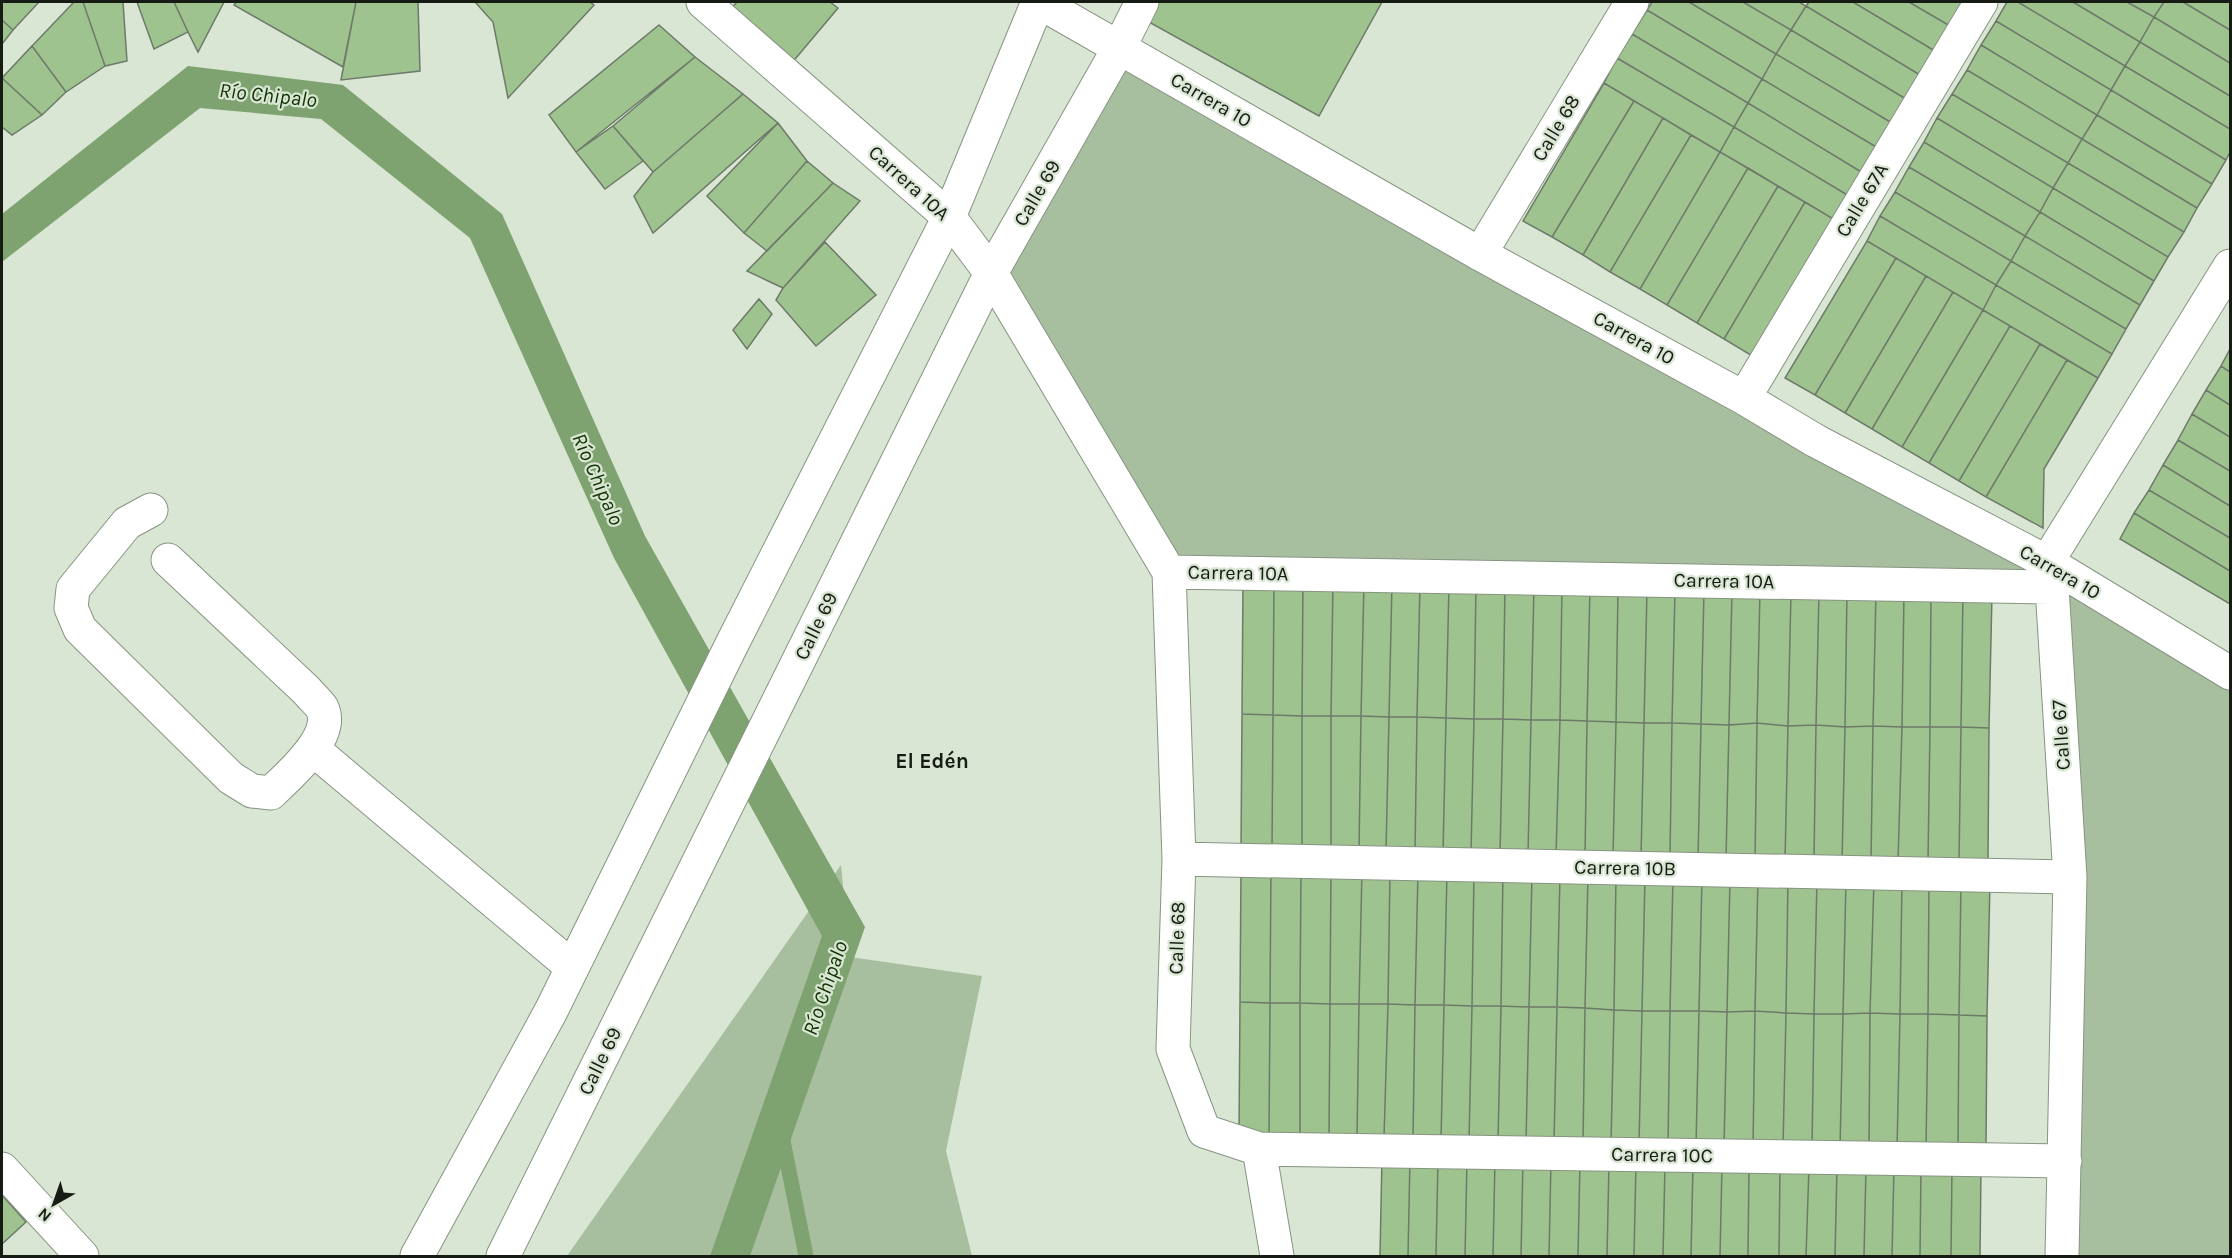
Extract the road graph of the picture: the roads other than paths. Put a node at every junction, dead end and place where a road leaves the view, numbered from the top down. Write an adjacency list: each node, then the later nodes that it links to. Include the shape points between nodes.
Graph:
1 (703, 2): 7 (street, Carrera 10A)
2 (1038, 2): 6 (street, Carrera 10); 7 (street)
3 (1142, 2): 6 (street, Calle 69)
4 (1632, 2): 8 (street, Calle 68)
5 (1981, 2): 11 (street, Calle 67A)
6 (1119, 48): 8 (street, Carrera 10); 10 (street, Calle 69)
7 (949, 217): 10 (street, Carrera 10A); 20 (street)
8 (1480, 254): 11 (street, Carrera 10)
9 (2230, 266): 15 (street)
10 (991, 273): 14 (street, Carrera 10A); 26 (street, Calle 69)
11 (1744, 398): 15 (street, Carrera 10)
12 (151, 510): 17 (street, via 127,523 73,589 71,608 80,629 231,778 252,791 271,793)
13 (168, 560): 17 (street, via 323,709 323,728)
14 (1168, 572): 15 (street, Carrera 10A); 18 (street, Calle 68)
15 (2050, 574): 16 (street, Carrera 10); 19 (street, Calle 67)
16 (2230, 673)
17 (314, 750): 20 (street)
18 (1179, 859): 19 (street, Carrera 10B); 21 (street, Calle 68, via 1173,1049 1204,1131)
19 (2070, 877): 22 (street, Calle 67)
20 (572, 967): 25 (street)
21 (1259, 1149): 22 (street, Carrera 10C); 27 (street)
22 (2065, 1161): 28 (street, Calle 67)
23 (2, 1169): 24 (street)
24 (81, 1257)
25 (417, 1257)
26 (503, 1257)
27 (1277, 1257)
28 (2062, 1257)

